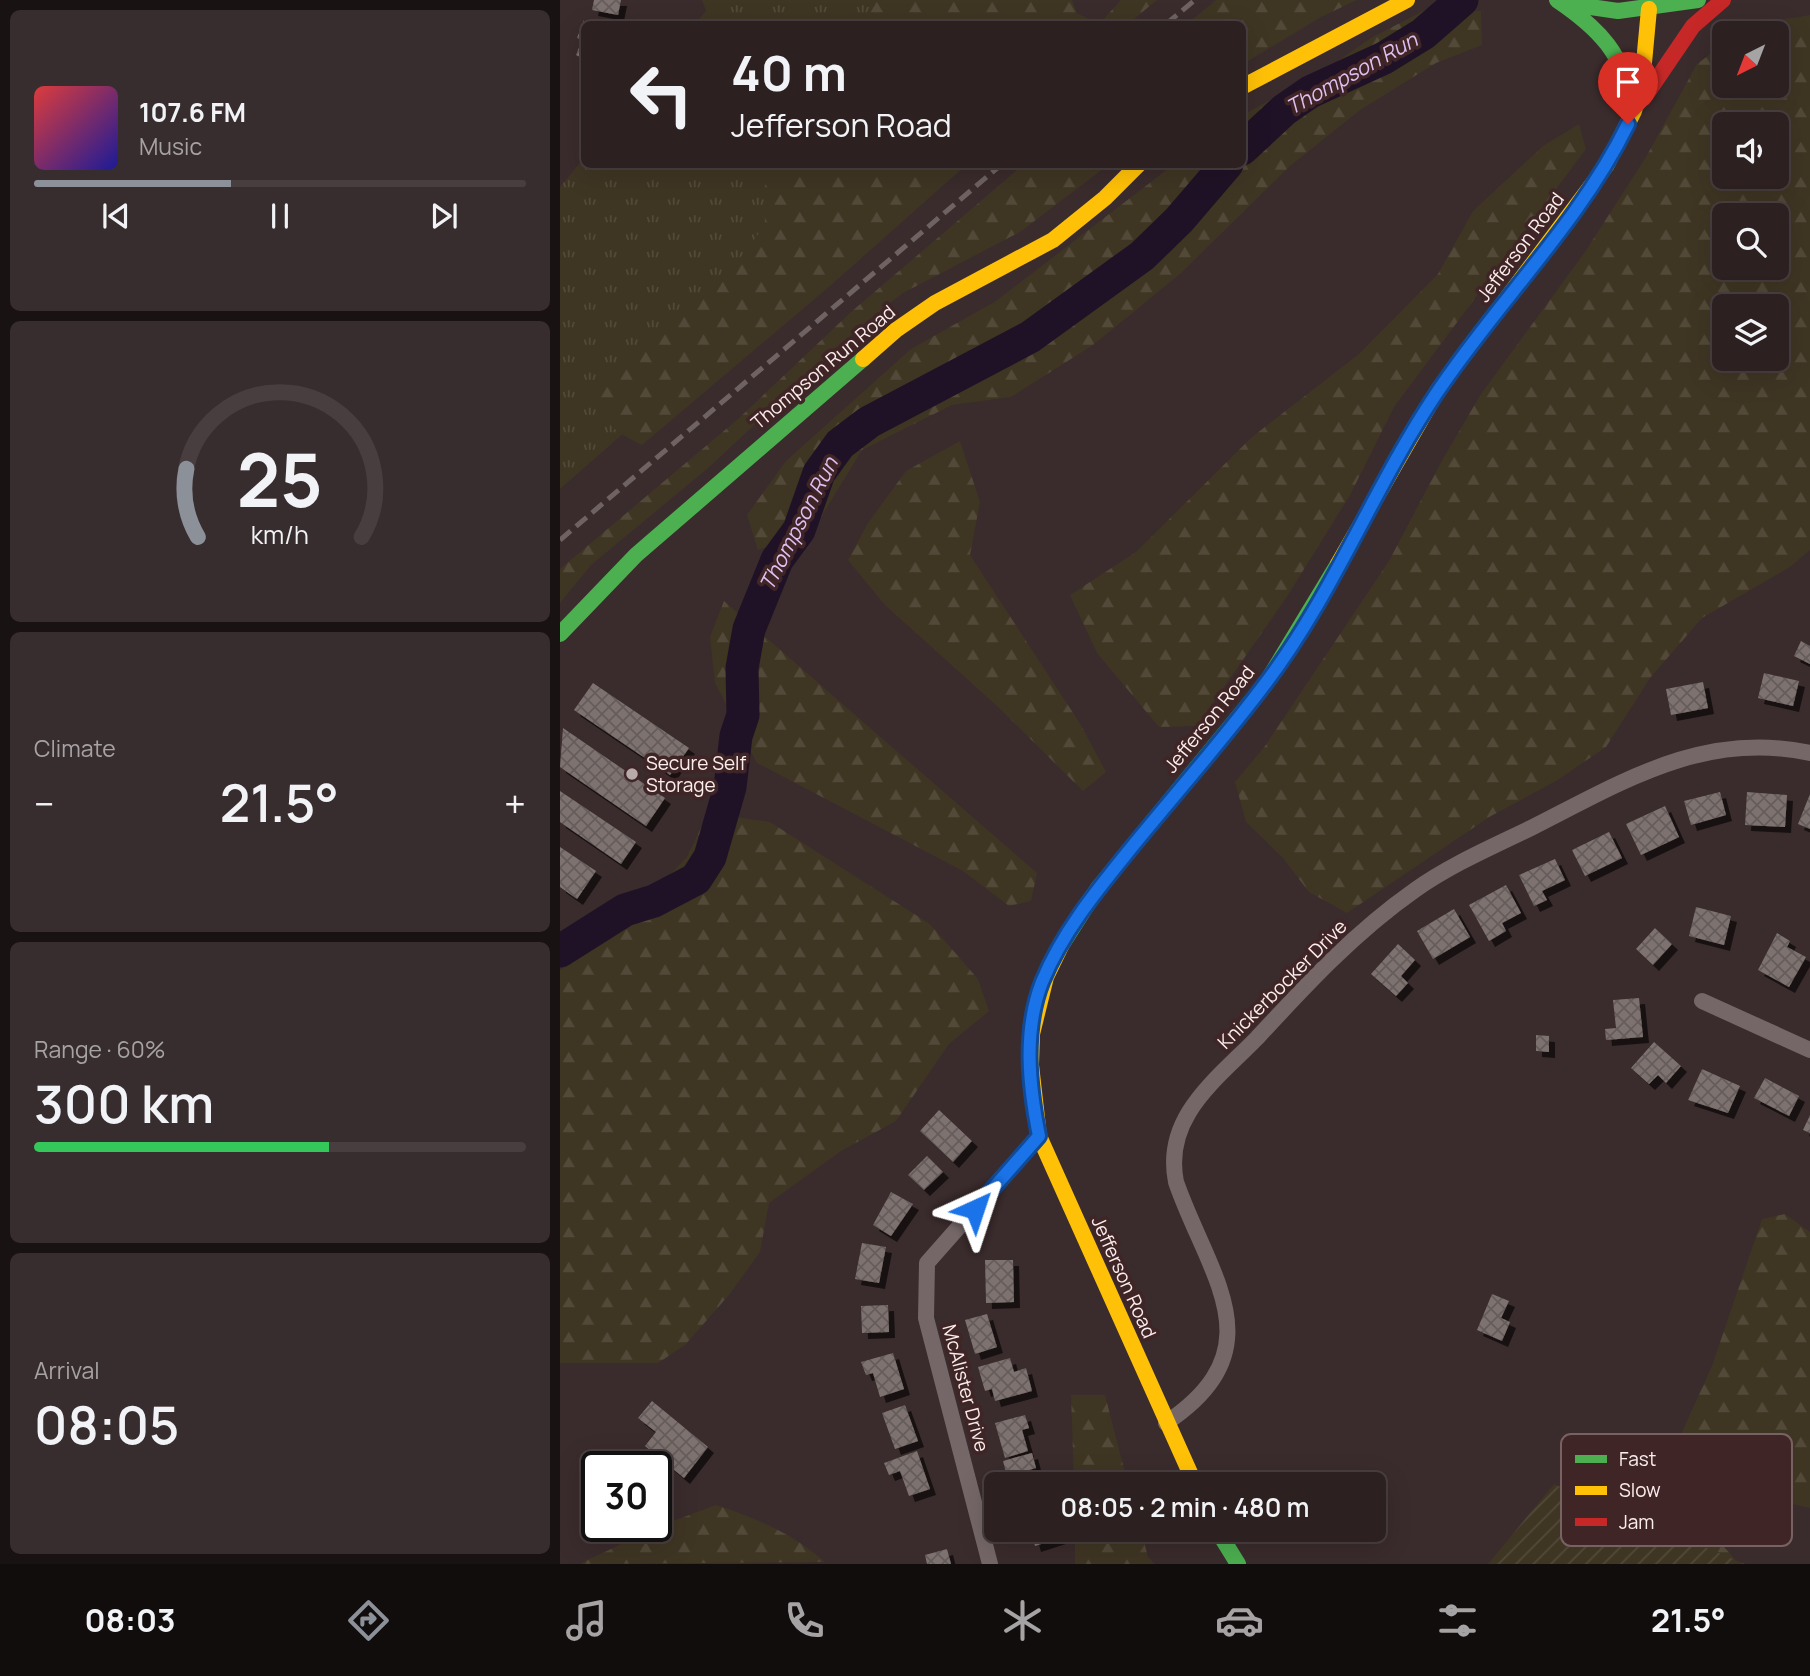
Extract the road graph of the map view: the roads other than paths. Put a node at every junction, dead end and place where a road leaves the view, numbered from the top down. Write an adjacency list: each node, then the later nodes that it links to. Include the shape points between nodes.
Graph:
1 (1407, 0): 6 (street)
2 (1557, 0): 5 (street, via 1585,9); 7 (street, via 1597,29 1617,56 1628,82)
3 (1698, 0): 5 (street)
4 (1723, 0): 7 (street, via 1693,26)
5 (1649, 9): 7 (street, Jefferson Road, via 1642,84)
6 (1246, 85)
7 (1628, 124): 13 (street, Jefferson Road, via 1576,211 1438,390 1317,604 1266,683 1098,888 1061,943 1041,985 1033,1018 1030,1091)
8 (1135, 168): 9 (street, Thompson Run Road, via 1053,240 935,303 896,330 636,555)
9 (560, 635)
10 (1810, 753): 14 (street, Knickerbocker Drive, via 1752,747 1713,750 1650,770 1443,872 1365,929 1319,972 1192,1105 1175,1140 1177,1182 1222,1293 1227,1327 1222,1360 1208,1388)
11 (1702, 1000): 12 (street)
12 (1810, 1050)
13 (1039, 1136): 14 (street, Jefferson Road); 17 (street, McAlister Drive, via 927,1263 926,1318)
14 (1166, 1423): 15 (street, Jefferson Road)
15 (1189, 1472)
16 (1224, 1542): 18 (street)
17 (990, 1564)
18 (1238, 1564)

